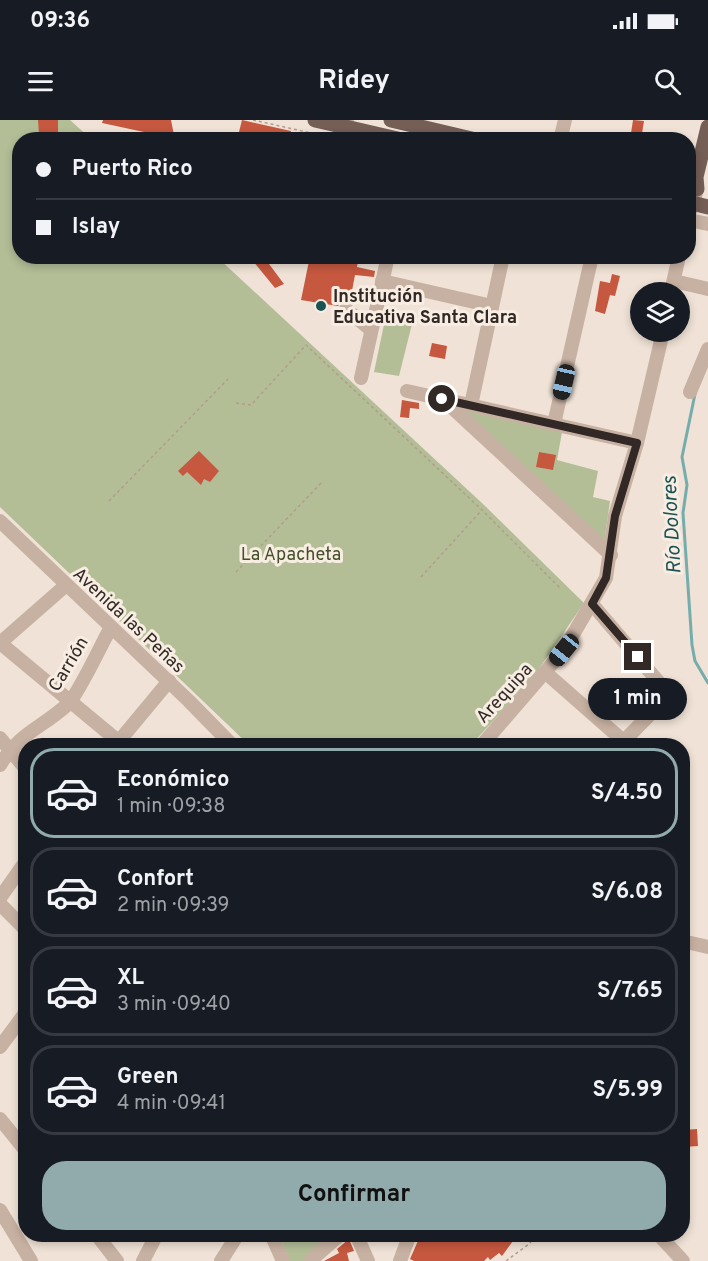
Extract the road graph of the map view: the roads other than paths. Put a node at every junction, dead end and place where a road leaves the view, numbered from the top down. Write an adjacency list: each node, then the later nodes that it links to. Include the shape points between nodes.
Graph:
1 (315, 120): 4 (main road)
2 (391, 120): 6 (main road)
3 (708, 127): 8 (main road)
4 (344, 128): 5 (main road)
5 (363, 132)
6 (442, 132)
7 (708, 167): 9 (main road)
8 (696, 177)
9 (696, 200)
10 (696, 204): 11 (street)
11 (708, 224)
12 (386, 264): 16 (street)
13 (502, 264): 20 (street)
14 (590, 264): 30 (street)
15 (677, 264): 17 (street)
16 (382, 281): 20 (street); 22 (street)
17 (674, 282)
18 (690, 287): 19 (street)
19 (708, 289)
20 (492, 306): 29 (street)
21 (346, 309): 22 (street)
22 (371, 330): 25 (street)
23 (661, 342): 31 (street, Arequipa)
24 (708, 349): 27 (street)
25 (361, 378)
26 (406, 391): 28 (street)
27 (690, 392)
28 (442, 399): 29 (street); 33 (street)
29 (471, 405): 30 (street)
30 (554, 424): 31 (street)
31 (637, 443): 33 (street, Arequipa, via 615,516)
32 (0, 521): 34 (street, Avenida las Peñas)
33 (611, 555): 35 (street, Arequipa, via 606,578)
34 (65, 586): 36 (street, Avenida las Peñas); 37 (street)
35 (592, 604): 38 (street, Arequipa); 48 (street, via 668,693)
36 (111, 627): 39 (street, Avenida las Peñas); 40 (street, Carrión)
37 (0, 643): 40 (street)
38 (546, 673): 46 (street, Arequipa); 47 (street)
39 (169, 681): 44 (street); 45 (street, Avenida las Peñas)
40 (70, 702): 42 (street, Carrión); 43 (street)
41 (0, 738): 50 (street)
42 (21, 738)
43 (113, 738)
44 (125, 738)
45 (225, 738)
46 (492, 738)
47 (617, 738)
48 (629, 738)
49 (18, 741): 50 (street, Carrión)
50 (9, 750): 51 (street); 52 (street, Carrión)
51 (18, 760)
52 (0, 765)
53 (18, 872): 54 (street)
54 (0, 898)
55 (0, 904): 56 (street)
56 (18, 922)
57 (690, 942): 58 (street)
58 (708, 947)
59 (18, 1023): 60 (street)
60 (0, 1047)
61 (0, 1119): 62 (street)
62 (18, 1140)
63 (0, 1210): 64 (street)
64 (18, 1240)
65 (19, 1242): 74 (street)
66 (102, 1242): 75 (street)
67 (153, 1242): 76 (street)
68 (233, 1242): 77 (street)
69 (275, 1242): 78 (street)
70 (332, 1242): 79 (street)
71 (360, 1242): 80 (street)
72 (407, 1242): 81 (street)
73 (665, 1242): 82 (street)
74 (31, 1261)
75 (117, 1261)
76 (143, 1261)
77 (221, 1261)
78 (283, 1261)
79 (310, 1261)
80 (368, 1261)
81 (400, 1261)
82 (683, 1261)

